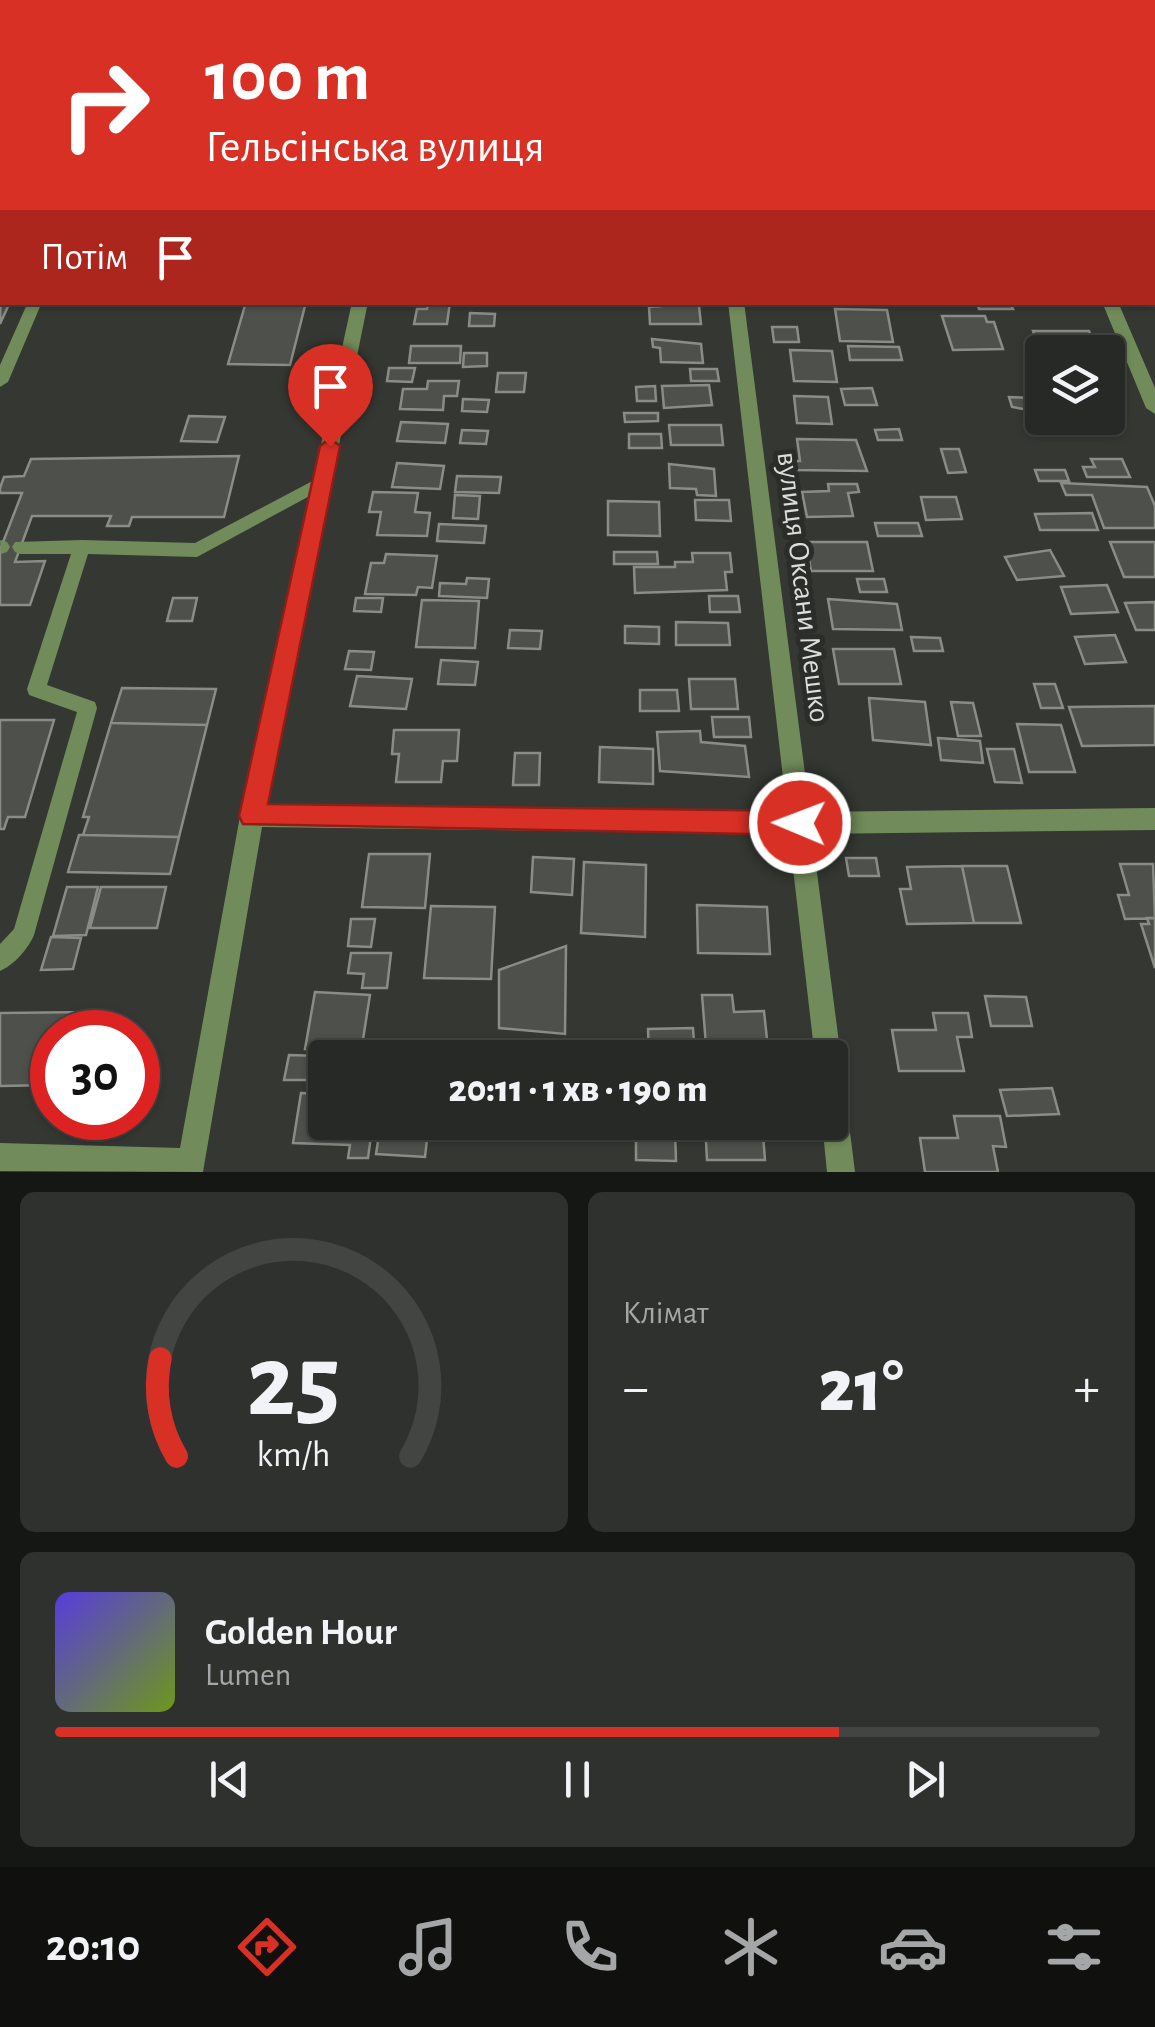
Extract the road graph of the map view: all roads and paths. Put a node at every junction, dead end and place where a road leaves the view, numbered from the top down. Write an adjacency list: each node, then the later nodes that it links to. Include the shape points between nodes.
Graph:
1 (34, 305): 5 (lane)
2 (359, 305): 7 (street)
3 (736, 305): 12 (street, вулиця Оксани Мешко)
4 (1111, 305): 6 (street)
5 (0, 382)
6 (1155, 408)
7 (322, 482): 9 (lane, via 198,550); 10 (street)
8 (20, 547): 9 (lane)
9 (82, 548): 13 (lane, via 36,689 88,708 22,935)
10 (252, 816): 12 (street); 17 (street)
11 (1155, 818): 12 (street)
12 (800, 823): 14 (street, вулиця Оксани Мешко)
13 (0, 960)
14 (826, 1040)
15 (838, 1140): 18 (street)
16 (0, 1157): 17 (street)
17 (190, 1167)
18 (842, 1172)

